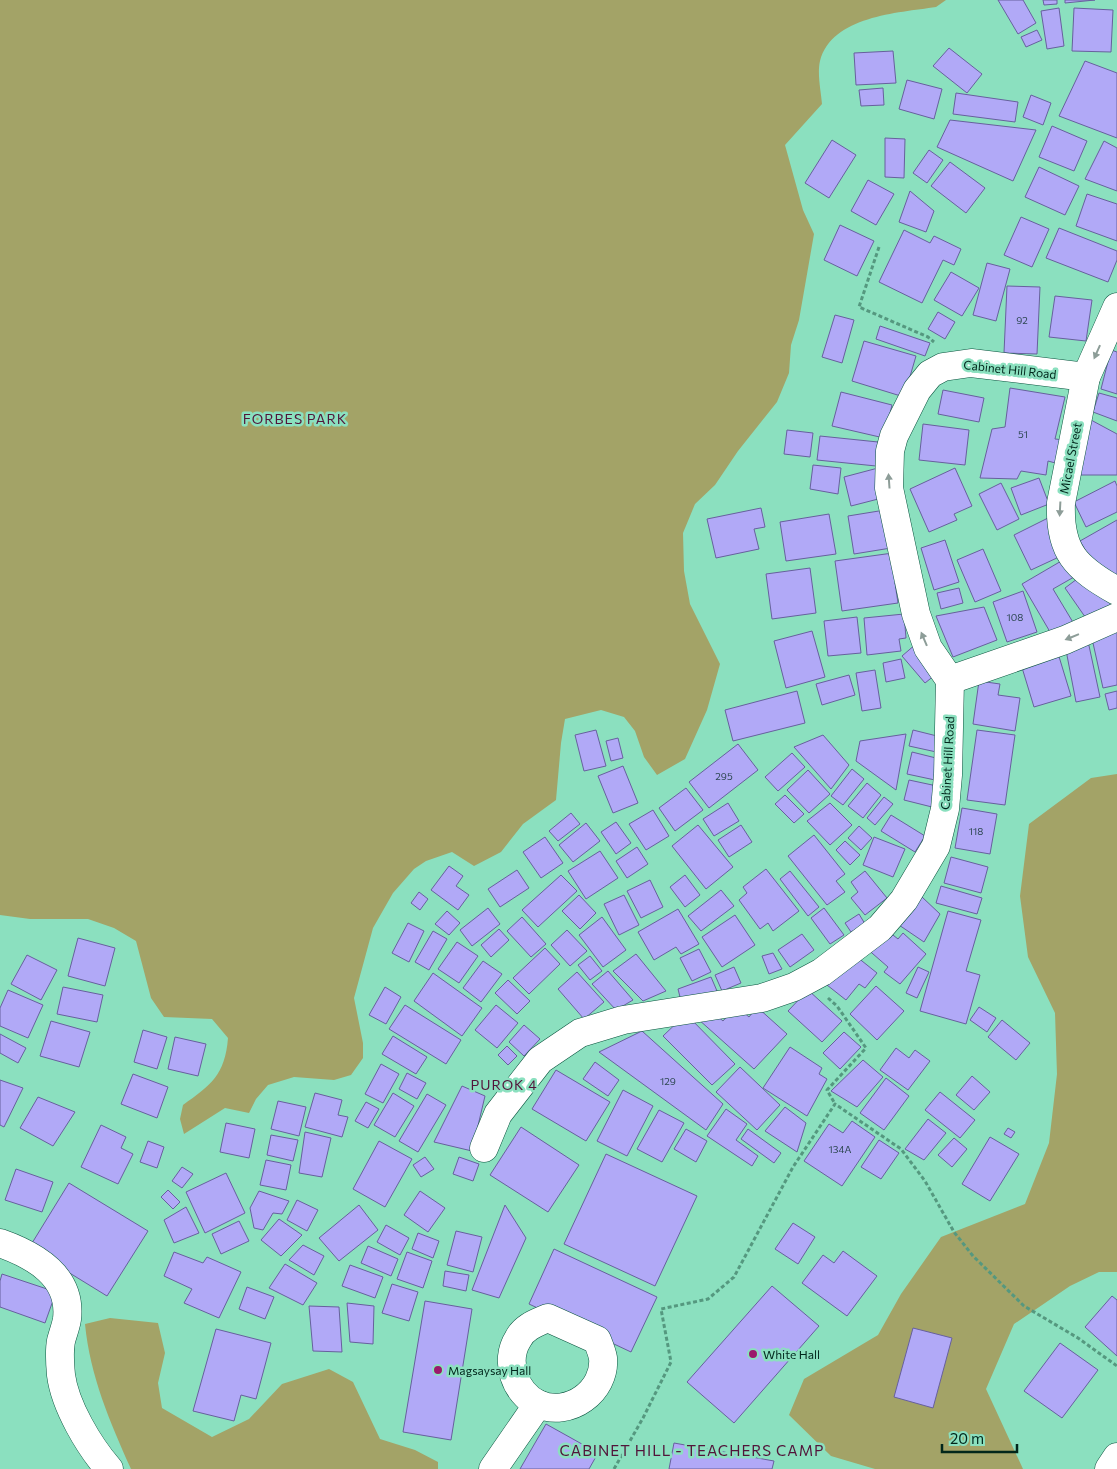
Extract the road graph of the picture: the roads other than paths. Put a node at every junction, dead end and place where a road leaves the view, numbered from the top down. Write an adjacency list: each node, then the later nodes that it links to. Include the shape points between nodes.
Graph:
1 (1117, 307): 2 (street, Micael Street, one-way to 2)
2 (1086, 377): 3 (street, Micael Street, one-way to 3, via 1060,503 1060,523 1071,556 1097,579); 5 (street, Cabinet Hill Road, one-way to 2, via 921,632 892,507 888,469 894,436 917,390 930,374 943,367 971,363)
3 (1117, 591)
4 (1117, 617): 5 (street, one-way to 5, via 1064,640)
5 (950, 680): 6 (street, Cabinet Hill Road, via 948,775 945,809 936,846 904,900 880,928 794,988 762,998 623,1020 580,1033 540,1060 498,1114)
6 (484, 1148)
7 (0, 1243): 10 (street, via 37,1260 53,1272 60,1284 66,1300 67,1318 61,1342 61,1376 87,1439)
8 (538, 1404): 11 (street)
9 (1117, 1457): 12 (street)
10 (109, 1469)
11 (493, 1469)
12 (1109, 1469)

